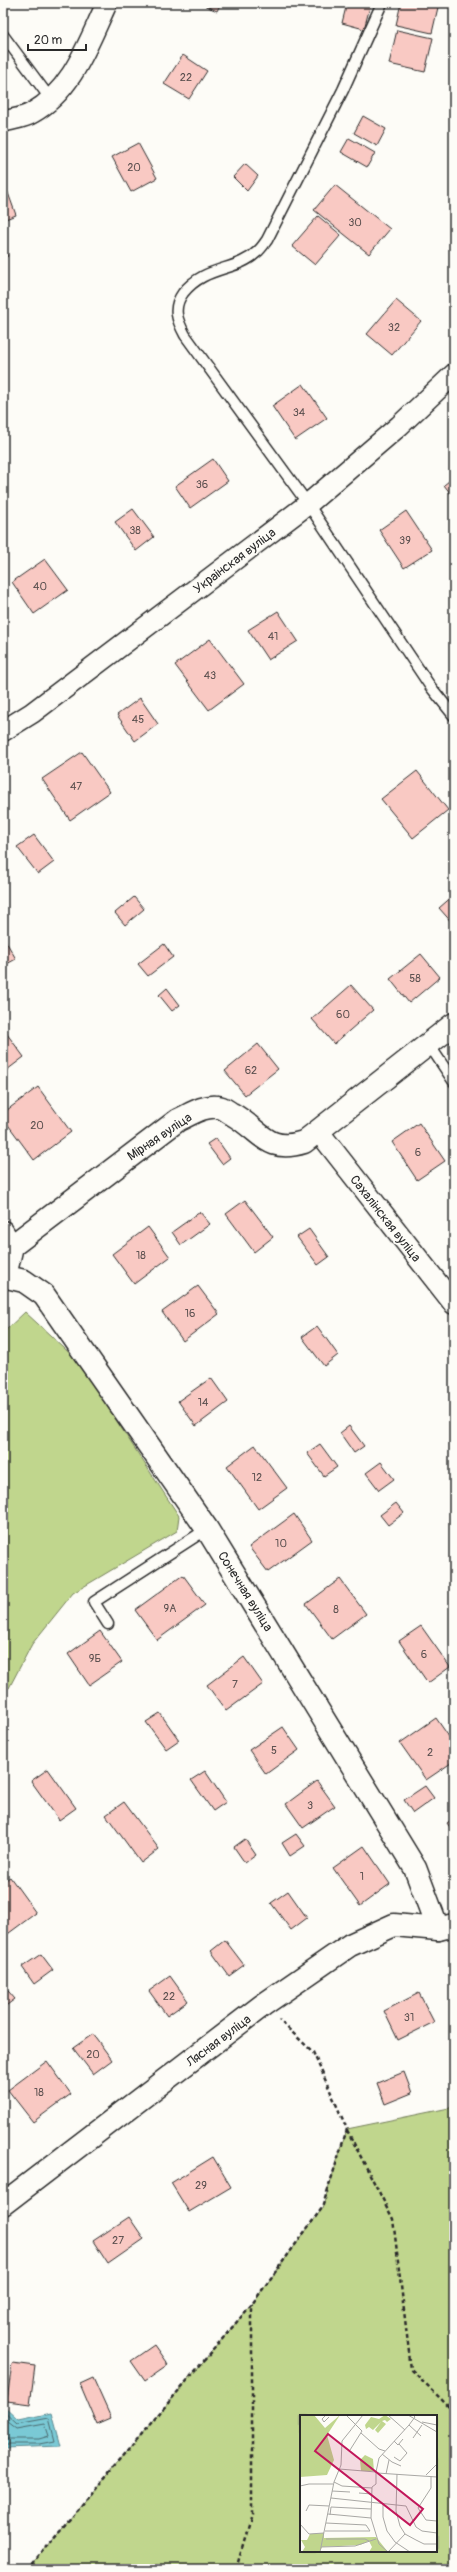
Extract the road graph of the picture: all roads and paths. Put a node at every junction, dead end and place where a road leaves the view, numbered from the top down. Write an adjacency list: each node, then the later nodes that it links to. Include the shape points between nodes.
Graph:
1 (107, 3): 4 (street, via 71,77)
2 (382, 3): 7 (lane, via 343,90 267,240 257,253 207,273 190,284 177,302 176,318 185,335)
3 (3, 35): 4 (lane)
4 (52, 101): 5 (street, via 31,114)
5 (3, 122)
6 (454, 374): 7 (street, Украінская вуліца, via 399,426)
7 (308, 504): 8 (lane, via 430,686); 9 (street, Украінская вуліца, via 32,713)
8 (454, 716)
9 (3, 731)
10 (454, 1024): 11 (street, Мірная вуліца)
11 (428, 1043): 12 (lane); 13 (street, Мірная вуліца)
12 (454, 1082)
13 (319, 1132): 14 (street, Мірная вуліца, via 304,1142 288,1147 282,1146 269,1143 237,1117 219,1107 202,1108 178,1120); 16 (street, Сахалінская вуліца)
14 (8, 1239): 15 (street, Мірная вуліца)
15 (8, 1277): 17 (street, Сонечная вуліца, via 24,1281 44,1295)
16 (454, 1304)
17 (208, 1529): 18 (lane, via 94,1602); 19 (street, Сонечная вуліца, via 415,1868)
18 (108, 1624)
19 (446, 1927): 20 (street, Лясная вуліца, via 394,1925 350,1945)
20 (263, 2005): 21 (path, via 313,2052); 22 (street, Лясная вуліца)
21 (347, 2129): 23 (path, via 322,2208); 24 (path, via 393,2219 410,2369)
22 (3, 2204)
23 (252, 2304): 25 (path, via 29,2567); 26 (path, via 252,2515)
24 (454, 2412)
25 (19, 2569)
26 (236, 2569)

